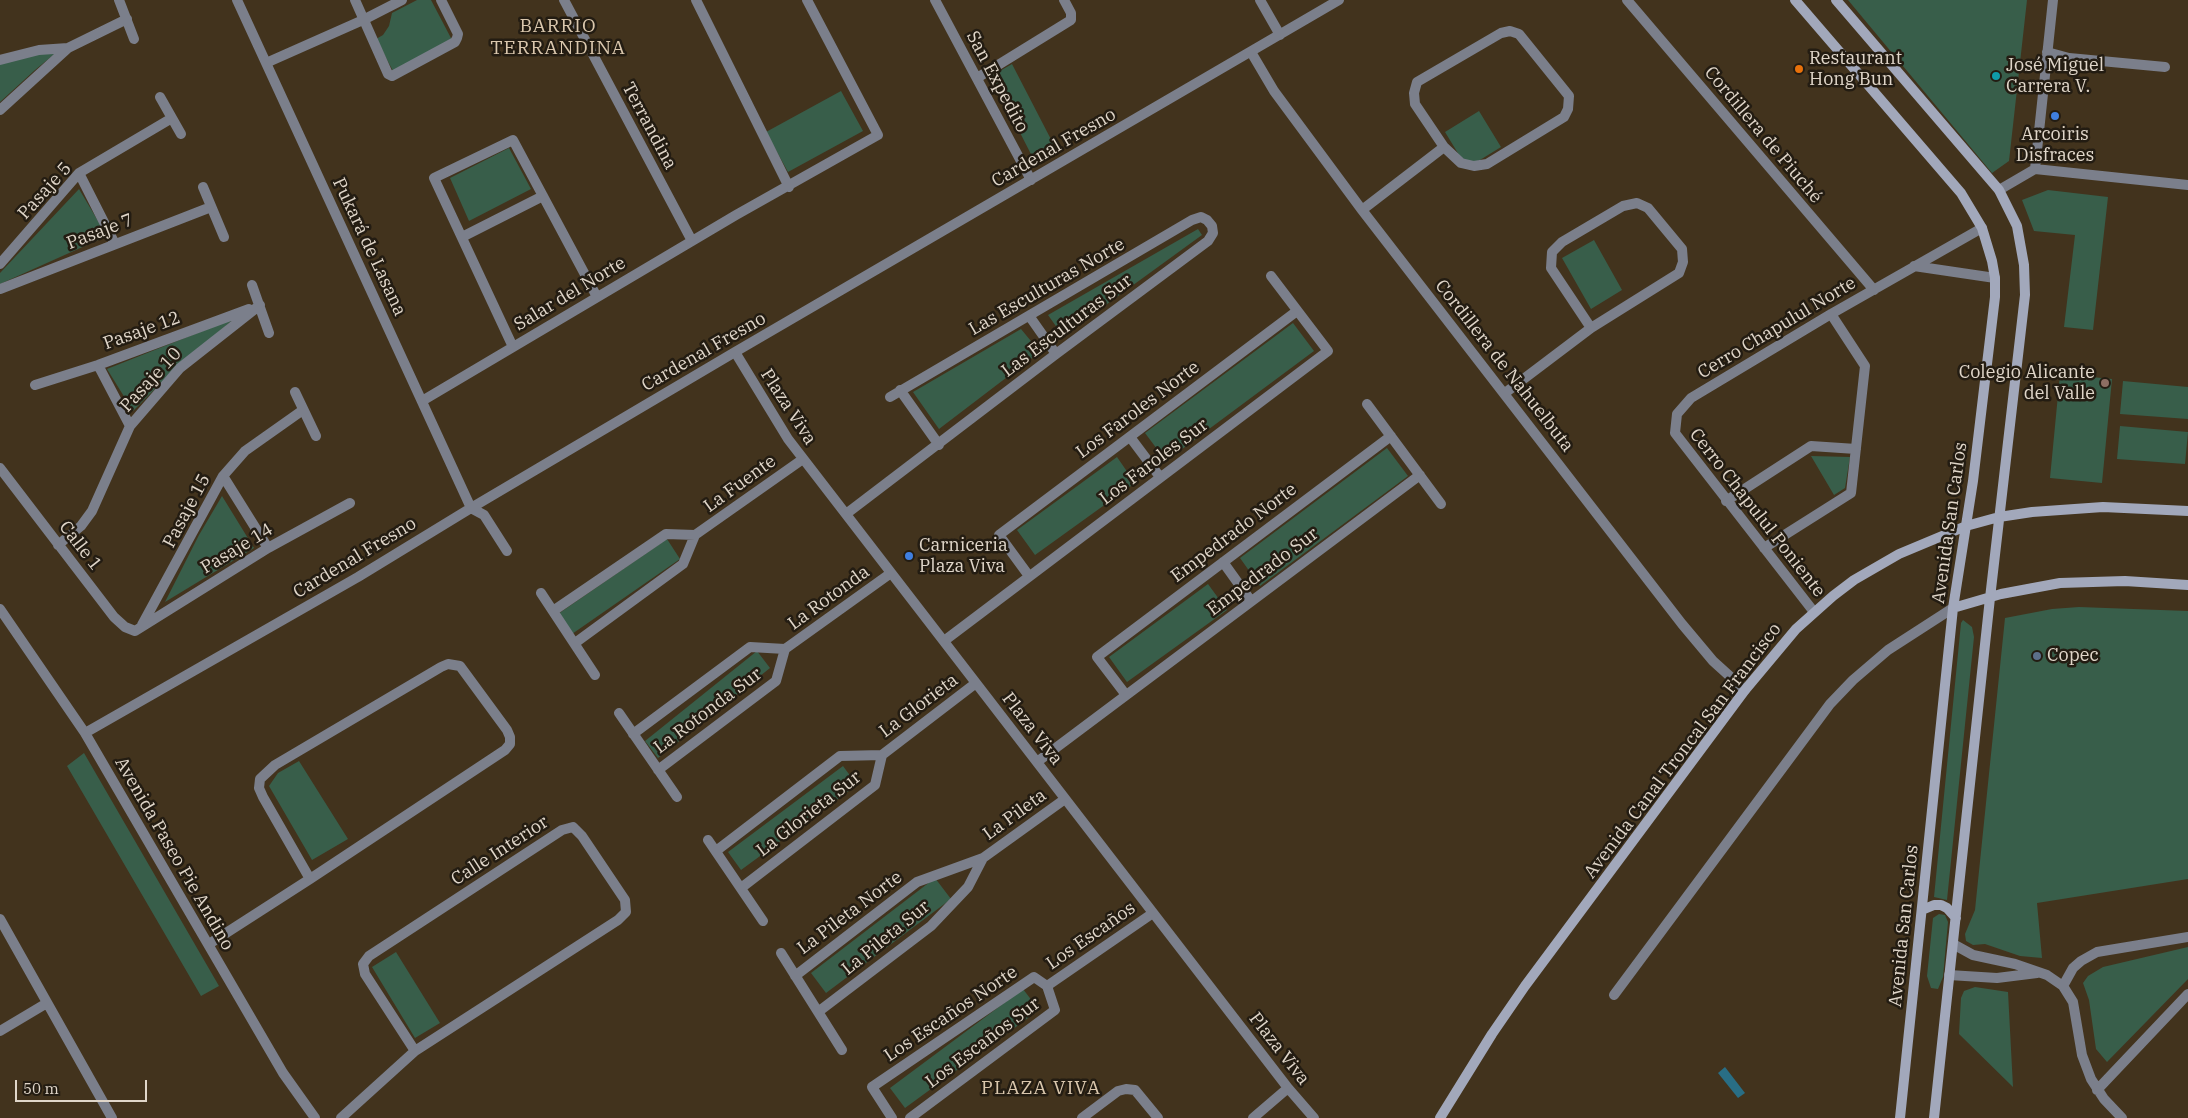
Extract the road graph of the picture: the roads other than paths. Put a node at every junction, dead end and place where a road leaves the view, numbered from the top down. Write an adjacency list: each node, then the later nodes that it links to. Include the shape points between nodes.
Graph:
1 (119, 0): 17 (street)
2 (237, 0): 25 (street, Pukará de Lasana)
3 (355, 0): 18 (street)
4 (402, 0): 18 (street)
5 (441, 0): 18 (street, via 458,34 454,42 392,76 388,74)
6 (564, 0): 47 (street, Terrandina)
7 (696, 0): 38 (street)
8 (807, 0): 38 (street, Salar del Norte, via 878,135)
9 (935, 0): 27 (street, San Expedito)
10 (1064, 0): 27 (street, via 1071,20)
11 (1260, 0): 19 (street)
12 (1339, 0): 19 (street, Cardenal Fresno)
13 (1627, 0): 55 (street, Cordillera de Piuché)
14 (1795, 0): 43 (main road, Avenida San Carlos, via 1961,193)
15 (1836, 0): 39 (main road)
16 (2053, 0): 23 (street)
17 (127, 19): 20 (street); 21 (street)
18 (363, 20): 25 (street)
19 (1280, 35): 22 (street, Cardenal Fresno)
20 (134, 39)
21 (68, 48): 24 (street, via 39,50); 29 (street)
22 (1251, 52): 35 (street, Cardenal Fresno); 42 (street, Cordillera de Nahuelbuta, via 1274,91)
23 (2047, 52): 26 (street, via 2069,58); 33 (street)
24 (0, 60)
25 (266, 63): 72 (street, Pukará de Lasana)
26 (2165, 67)
27 (977, 78): 35 (street, San Expedito)
28 (160, 97): 30 (street)
29 (0, 110)
30 (172, 118): 31 (street); 34 (street, Pasaje 5)
31 (181, 134)
32 (1444, 146): 32 (street, via 1415,104 1417,82 1502,33 1519,34 1569,96 1564,117 1486,164 1461,164); 42 (street)
33 (2035, 169): 36 (street); 39 (street)
34 (79, 173): 48 (street); 49 (street, Pasaje 5)
35 (1031, 180): 64 (street, Cardenal Fresno)
36 (2188, 186)
37 (203, 187): 41 (street)
38 (789, 187): 47 (street, Salar del Norte)
39 (1999, 190): 93 (main road, via 2017,226 2025,295)
40 (543, 196): 46 (street); 46 (street, via 513,140 434,178); 56 (street)
41 (211, 207): 45 (street); 48 (street, Pasaje 7)
42 (1362, 210): 70 (street, Cordillera de Nahuelbuta)
43 (1982, 228): 50 (street, Cerro Chapulul Norte); 52 (main road, Avenida San Carlos)
44 (1213, 233): 60 (street, Las Esculturas Norte, via 1207,220 1201,217 1192,220); 65 (street, Las Esculturas Sur, via 1208,242)
45 (224, 237)
46 (462, 237): 63 (street)
47 (692, 240): 56 (street, Salar del Norte)
48 (115, 244): 54 (street, Pasaje 7)
49 (0, 264)
50 (1914, 266): 52 (street); 55 (street, Cerro Chapulul Norte)
51 (1272, 276): 58 (street)
52 (1995, 278): 94 (main road, Avenida San Carlos)
53 (252, 284): 57 (street)
54 (0, 289)
55 (1874, 290): 59 (street, Cerro Chapulul Norte)
56 (597, 297): 63 (street, Salar del Norte)
57 (260, 305): 62 (street); 66 (street, Pasaje 12); 75 (street, Pasaje 10, via 180,368)
58 (1297, 311): 78 (street, Los Faroles Norte); 86 (street, Los Faroles Sur, via 1328,352)
59 (1831, 314): 76 (street, Cerro Chapulul Norte, via 1691,398 1677,414); 81 (street, via 1864,366)
60 (1030, 317): 65 (street); 68 (street, Las Esculturas Norte)
61 (1591, 328): 61 (street, via 1550,268 1552,252 1562,242 1623,206 1637,203 1648,208 1682,249 1683,262 1679,273); 70 (street)
62 (269, 333)
63 (513, 347): 72 (street, Salar del Norte)
64 (735, 352): 82 (street, Plaza Viva); 90 (street, Cardenal Fresno)
65 (1056, 354): 80 (street, Las Esculturas Sur)
66 (98, 365): 67 (street, Pasaje 12); 75 (street)
67 (35, 385)
68 (900, 390): 71 (street, Las Esculturas Norte); 80 (street)
69 (296, 392): 74 (street)
70 (1505, 394): 117 (street, Cordillera de Nahuelbuta, via 1697,643)
71 (890, 397)
72 (422, 401): 90 (street, Pukará de Lasana)
73 (1366, 404): 79 (street)
74 (303, 410): 77 (street); 85 (street, Pasaje 15, via 245,451)
75 (130, 426): 96 (street, Pasaje 10, via 92,511 81,526)
76 (1674, 433): 87 (street, Cerro Chapulul Poniente)
77 (316, 436)
78 (1130, 436): 86 (street); 102 (street, Los Faroles Norte, via 999,535)
79 (1391, 436): 84 (street); 100 (street, Empedrado Norte)
80 (939, 445): 92 (street, Las Esculturas Sur)
81 (1856, 449): 87 (street, via 1811,446); 98 (street, via 1851,493)
82 (803, 459): 92 (street, Plaza Viva); 95 (street, La Fuente)
83 (0, 468): 96 (street, Calle 1)
84 (1420, 475): 89 (street); 106 (street, Empedrado Sur)
85 (223, 476): 97 (street); 111 (street, Pasaje 15)
86 (1160, 477): 102 (street, Los Faroles Sur)
87 (1726, 501): 98 (street, Cerro Chapulul Poniente)
88 (350, 503): 97 (street, Pasaje 14)
89 (1440, 504)
90 (471, 508): 99 (street, via 484,515); 120 (street, Cardenal Fresno, via 358,577)
91 (2188, 512): 93 (main road, Avenida Canal Troncal San Francisco, via 2103,507 2056,509)
92 (846, 514): 101 (street, Plaza Viva)
93 (1999, 517): 94 (main road, Avenida Canal Troncal San Francisco); 105 (main road)
94 (1966, 526): 107 (main road, Avenida San Carlos); 110 (main road, Avenida Canal Troncal San Francisco, via 1876,566)
95 (696, 535): 109 (street, via 666,534); 113 (street, via 683,564)
96 (58, 545): 111 (street, Calle 1, via 119,622 134,631)
97 (268, 548): 111 (street, Pasaje 14)
98 (1764, 548): 110 (street, Cerro Chapulul Poniente)
99 (507, 551)
100 (1223, 562): 106 (street); 118 (street, Empedrado Norte, via 1097,656)
101 (891, 573): 112 (street, Plaza Viva); 114 (street, La Rotonda)
102 (1029, 576): 112 (street, Los Faroles Sur)
103 (2188, 585): 105 (main road, via 2092,581 2036,587)
104 (541, 593): 109 (street)
105 (1990, 598): 107 (main road); 134 (main road)
106 (1252, 601): 118 (street, Empedrado Sur)
107 (1953, 608): 132 (main road, Avenida San Carlos); 147 (street, via 1888,650 1830,704)
108 (0, 609): 120 (street, Avenida Paseo Pie Andino)
109 (553, 611): 113 (street)
110 (1814, 612): 117 (main road, Avenida Canal Troncal San Francisco)
111 (142, 626)
112 (944, 641): 116 (street, Plaza Viva)
113 (575, 643): 115 (street)
114 (785, 649): 121 (street, via 750,647); 124 (street, La Rotonda Sur, via 776,681)
115 (595, 675)
116 (976, 683): 122 (street, La Glorieta); 123 (street, Plaza Viva)
117 (1745, 690): 164 (main road, Avenida Canal Troncal San Francisco, via 1525,986)
118 (1126, 695): 123 (street, Empedrado Sur)
119 (619, 714): 121 (street)
120 (86, 733): 138 (street, Avenida Paseo Pie Andino)
121 (633, 734): 124 (street)
122 (882, 755): 128 (street, via 840,756); 131 (street, La Glorieta Sur, via 875,785)
123 (1037, 762): 126 (street, Plaza Viva)
124 (658, 770): 125 (street)
125 (677, 797)
126 (1065, 799): 129 (street, La Pileta); 133 (street, Plaza Viva)
127 (708, 840): 128 (street)
128 (716, 851): 131 (street)
129 (983, 858): 143 (street, La Pileta Norte, via 918,882); 149 (street, La Pileta Sur, via 968,887 931,926)
130 (310, 879): 130 (street, via 263,797 260,779 275,765 441,667 448,664 460,666 507,730 510,744 499,755); 138 (street)
131 (740, 888): 136 (street)
132 (1922, 910): 134 (main road, via 1941,905); 165 (main road, Avenida San Carlos)
133 (1153, 912): 144 (street, Los Escaños); 153 (street, Plaza Viva)
134 (1956, 918): 139 (main road)
135 (0, 919): 148 (street)
136 (763, 921)
137 (2188, 937): 145 (street, via 2097,952 2081,960)
138 (208, 944): 157 (street, Avenida Paseo Pie Andino, via 283,1073)
139 (1953, 944): 141 (street, via 1973,955 2015,964); 142 (main road)
140 (781, 953): 143 (street)
141 (2037, 973): 142 (street, via 2004,978); 145 (street, via 2047,975)
142 (1949, 975): 166 (main road)
143 (795, 976): 149 (street)
144 (1048, 986): 159 (street, Los Escaños Norte, via 1034,977 872,1087); 160 (street, Los Escaños Sur, via 1055,1010)
145 (2063, 986): 154 (street, via 2073,1002 2082,1055)
146 (2188, 994): 154 (street)
147 (1614, 995)
148 (47, 1004): 150 (street); 156 (street)
149 (818, 1012): 151 (street)
150 (0, 1031)
151 (842, 1050)
152 (415, 1051): 152 (street, Calle Interior, via 365,974 363,964 369,956 562,830 573,827 625,900 626,912); 158 (street, Calle Interior)
153 (1288, 1088): 162 (street); 163 (street, Plaza Viva)
154 (2097, 1090): 167 (street)
155 (1155, 1117): 161 (street, via 1135,1090 1126,1089 1118,1091)
156 (112, 1118)
157 (315, 1118)
158 (341, 1118)
159 (892, 1118)
160 (910, 1118)
161 (1082, 1118)
162 (1253, 1118)
163 (1314, 1118)
164 (1440, 1118)
165 (1900, 1118)
166 (1934, 1118)
167 (2122, 1118)

